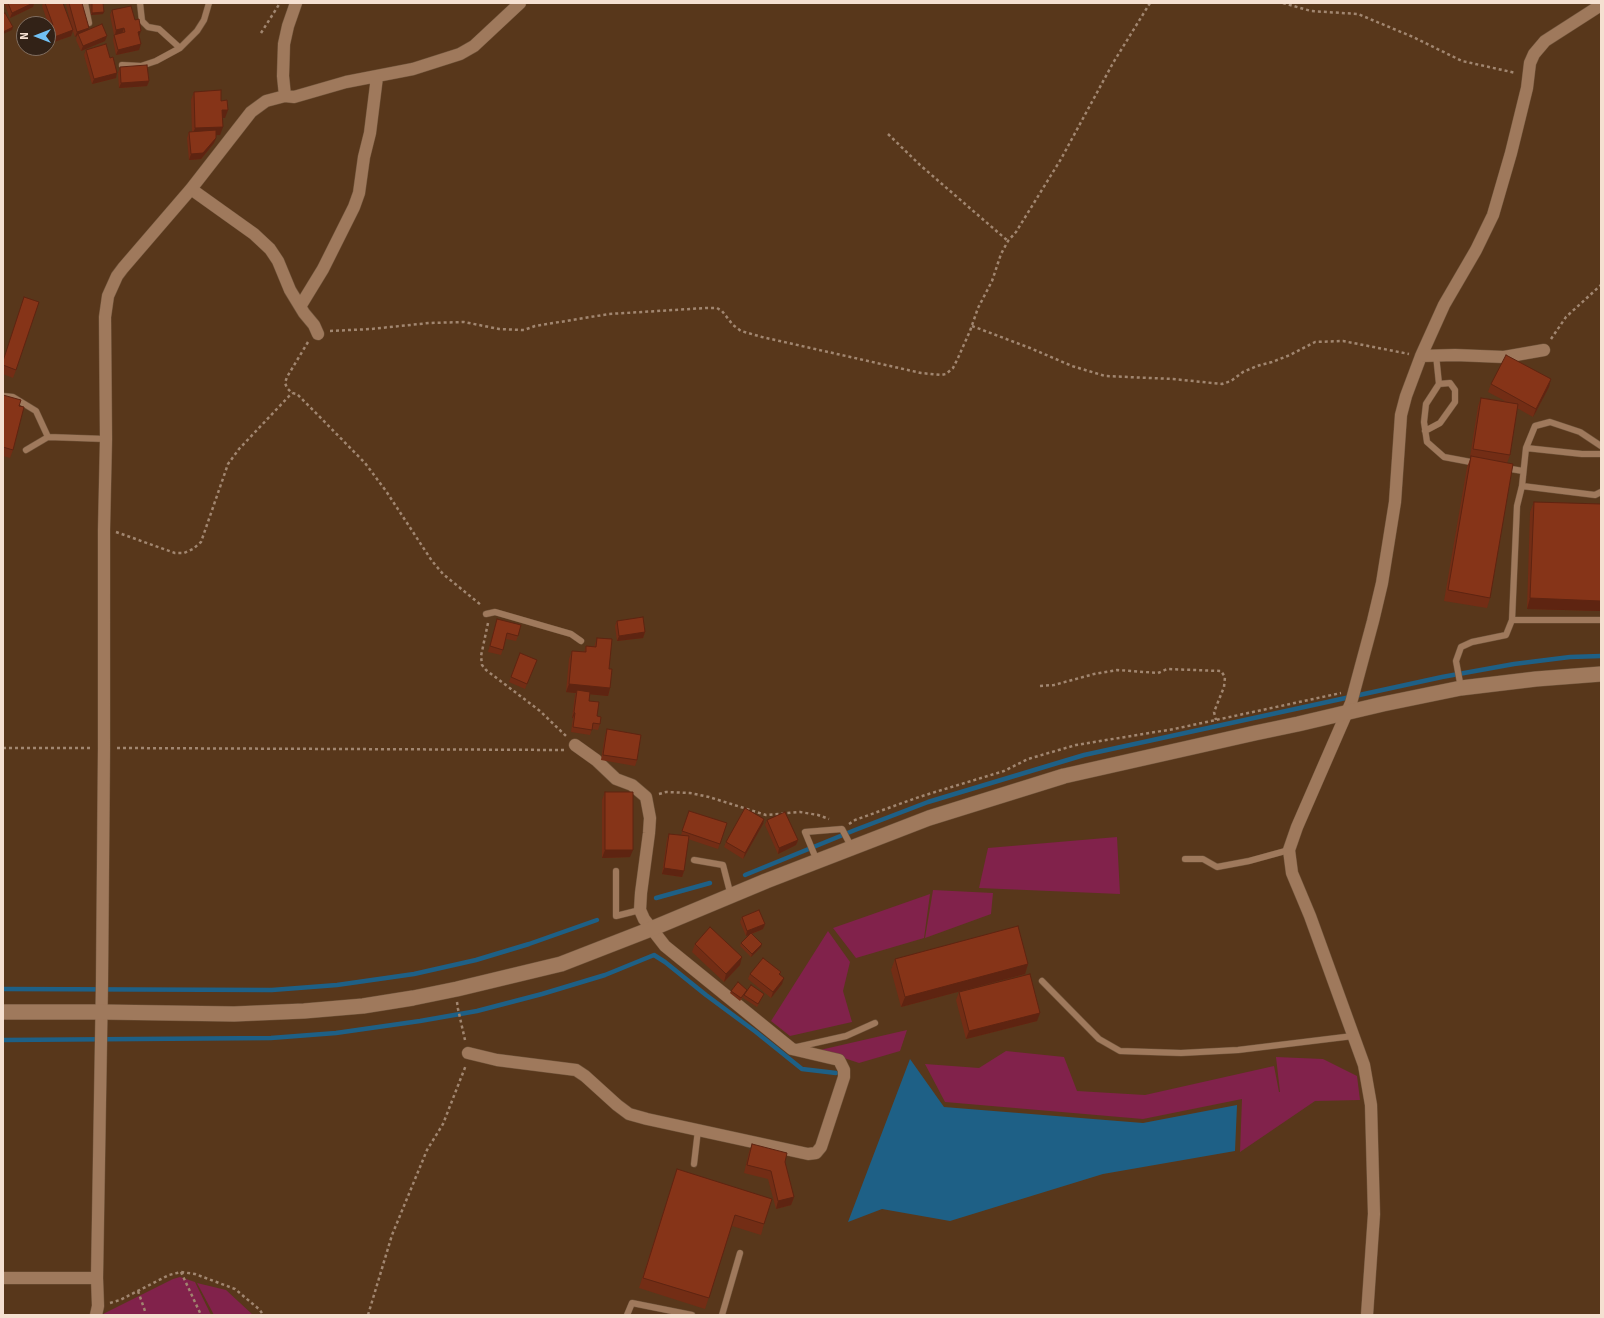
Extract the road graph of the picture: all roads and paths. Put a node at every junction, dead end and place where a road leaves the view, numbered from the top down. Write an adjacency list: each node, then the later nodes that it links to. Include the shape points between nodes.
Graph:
1 (85, 3): 10 (lane)
2 (140, 3): 12 (lane, via 142,21 148,27 159,29)
3 (209, 3): 12 (lane, via 204,20 197,31)
4 (280, 3): 11 (path)
5 (296, 3): 16 (street, via 284,44)
6 (520, 3): 15 (street, via 474,46 460,54)
7 (1150, 3): 19 (path, via 1061,159)
8 (1283, 3): 14 (path, via 1311,11 1358,14 1462,61)
9 (1601, 5): 14 (street, via 1541,44 1534,54)
10 (89, 23)
11 (261, 33)
12 (180, 48): 13 (lane, via 141,66)
13 (122, 65)
14 (1528, 74): 26 (street, via 1511,153 1493,214 1476,250 1444,305)
15 (377, 77): 16 (street, via 346,82 294,97); 21 (street, via 359,193 323,269)
16 (285, 96): 18 (street, via 266,101 251,112)
17 (888, 134): 19 (path)
18 (191, 189): 21 (street, via 254,234 270,249 290,290); 32 (street, via 123,268 108,296 105,316)
19 (1008, 241): 22 (path)
20 (1601, 285): 24 (path, via 1566,316)
21 (301, 305): 23 (street)
22 (972, 326): 23 (path, via 953,368 941,375 887,366 762,337 733,325 717,308 608,314 524,330 499,329 464,322 332,330); 26 (path, via 1072,366 1105,376 1222,384 1256,366 1290,355 1315,342 1343,341)
23 (318, 334): 28 (path, via 309,341 287,377 285,383)
24 (1544, 350): 25 (street, via 1504,357)
25 (1436, 355): 26 (street); 27 (lane)
26 (1421, 356): 50 (street, via 1401,415 1395,502 1382,583)
27 (1439, 384): 30 (lane, via 1426,404); 30 (lane, via 1450,383 1455,390 1455,402 1440,423)
28 (292, 393): 42 (path, via 228,464 201,542 193,549 175,553); 43 (path, via 297,394 365,463 432,561 447,577 483,606)
29 (3, 396): 31 (lane, via 13,397 36,411)
30 (1426, 431): 37 (lane, via 1427,442 1444,457)
31 (48, 437): 32 (lane); 35 (lane)
32 (106, 439): 42 (street)
33 (1601, 446): 34 (lane, via 1580,432 1550,422 1535,426)
34 (1526, 448): 36 (lane); 39 (lane)
35 (26, 450)
36 (1601, 454)
37 (1481, 464)
38 (1495, 466): 39 (lane)
39 (1523, 471): 40 (lane)
40 (1522, 486): 41 (lane, via 1596,495); 44 (lane, via 1517,506)
41 (1601, 492)
42 (104, 530): 54 (street)
43 (486, 614): 46 (lane, via 495,612 571,634); 52 (path, via 488,626 481,656 482,665 540,711)
44 (1512, 620): 45 (lane); 48 (lane, via 1506,636 1472,642 1461,647 1456,661)
45 (1601, 620)
46 (581, 640)
47 (1601, 674): 48 (street)
48 (1460, 683): 50 (street, via 1383,704)
49 (1040, 686): 51 (path, via 1117,670 1158,673 1167,669 1221,671 1225,677 1224,687 1214,712)
50 (1351, 699): 51 (path, via 1342,693); 57 (street, via 1064,776); 58 (street, via 1297,827)
51 (1216, 720): 56 (path, via 1076,745 1028,759 1004,771 855,820)
52 (575, 745): 54 (path, via 563,751); 55 (street, via 616,779 632,785)
53 (3, 748): 54 (path)
54 (104, 748): 69 (street)
55 (646, 797): 56 (path, via 666,792 690,793 766,815 800,812 818,815 835,822); 64 (street, via 650,833)
56 (843, 830): 57 (lane); 59 (lane, via 805,832)
57 (850, 844): 59 (street)
58 (1290, 850): 60 (lane, via 1217,867 1203,859); 71 (street, via 1292,873)
59 (816, 858): 63 (street)
60 (1185, 859)
61 (694, 860): 63 (lane, via 723,865)
62 (616, 871): 64 (lane, via 616,916)
63 (731, 896): 65 (street)
64 (640, 910): 65 (street)
65 (651, 929): 69 (street, via 561,964 525,974 363,1006 234,1014); 72 (street, via 665,946)
66 (1042, 981): 71 (lane, via 1099,1039 1120,1051 1181,1053 1238,1050)
67 (458, 1009): 73 (path)
68 (3, 1012): 69 (street)
69 (102, 1012): 79 (street)
70 (875, 1023): 72 (lane, via 846,1036)
71 (1353, 1036): 89 (street, via 1364,1065 1371,1105 1374,1214)
72 (792, 1048): 74 (street, via 839,1060 844,1070 844,1077 821,1147 816,1153 808,1154)
73 (468, 1053): 74 (street, via 497,1060 576,1070 629,1114); 85 (path, via 468,1062 454,1098 427,1150 392,1235)
74 (698, 1130): 75 (lane)
75 (694, 1164)
76 (740, 1252): 88 (lane)
77 (181, 1272): 80 (path, via 169,1275); 83 (path); 84 (path, via 195,1274 235,1289)
78 (3, 1278): 79 (street)
79 (97, 1278): 81 (street)
80 (138, 1291): 81 (path); 82 (path)
81 (97, 1310)
82 (146, 1311)
83 (201, 1315)
84 (263, 1315)
85 (368, 1315)
86 (627, 1315): 87 (lane, via 632,1303)
87 (692, 1315)
88 (722, 1315)
89 (1366, 1315)

